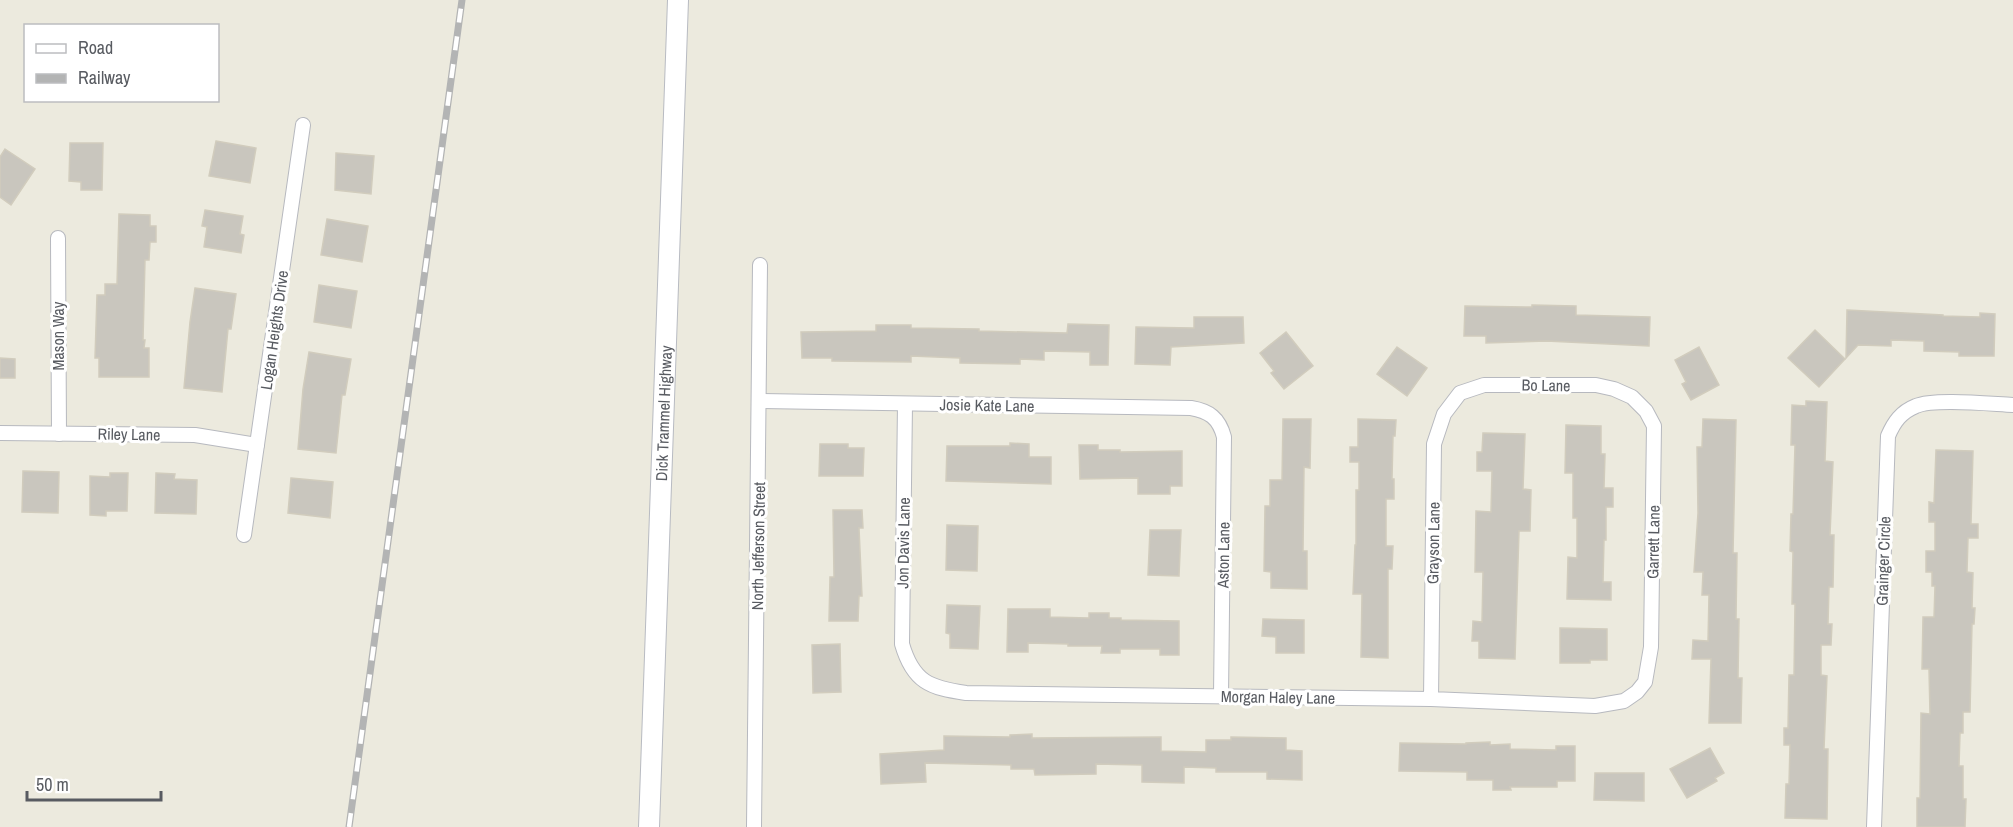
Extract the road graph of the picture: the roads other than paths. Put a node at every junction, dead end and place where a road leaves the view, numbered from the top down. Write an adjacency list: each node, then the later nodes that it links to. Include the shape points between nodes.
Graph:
1 (678, 0): 19 (main road, Dick Trammel Highway)
2 (303, 124): 13 (street, Logan Heights Drive)
3 (58, 238): 12 (street, Mason Way)
4 (760, 266): 7 (street, North Jefferson Street)
5 (1460, 393): 6 (street, Bo Lane, via 1484,385 1596,386); 18 (street, Grayson Lane, via 1444,414 1434,444)
6 (1632, 397): 16 (street, Garrett Lane, via 1654,426 1651,648 1645,682)
7 (759, 401): 8 (street, Josie Kate Lane); 20 (street, North Jefferson Street)
8 (905, 404): 10 (street, Josie Kate Lane, via 1191,408); 15 (street, Jon Davis Lane, via 902,644)
9 (2013, 405): 21 (street, Grainger Circle, via 1917,405 1901,414 1888,436)
10 (1214, 416): 17 (street, Aston Lane, via 1224,436)
11 (0, 433): 12 (street, Riley Lane)
12 (58, 434): 13 (street, Riley Lane, via 195,435)
13 (257, 445): 14 (street, Logan Heights Drive)
14 (244, 535)
15 (919, 677): 17 (street, Morgan Haley Lane, via 940,689 966,693)
16 (1637, 692): 18 (street, Morgan Haley Lane, via 1624,701 1595,706)
17 (1221, 696): 18 (street, Morgan Haley Lane)
18 (1431, 699)
19 (649, 827)
20 (754, 827)
21 (1874, 827)

